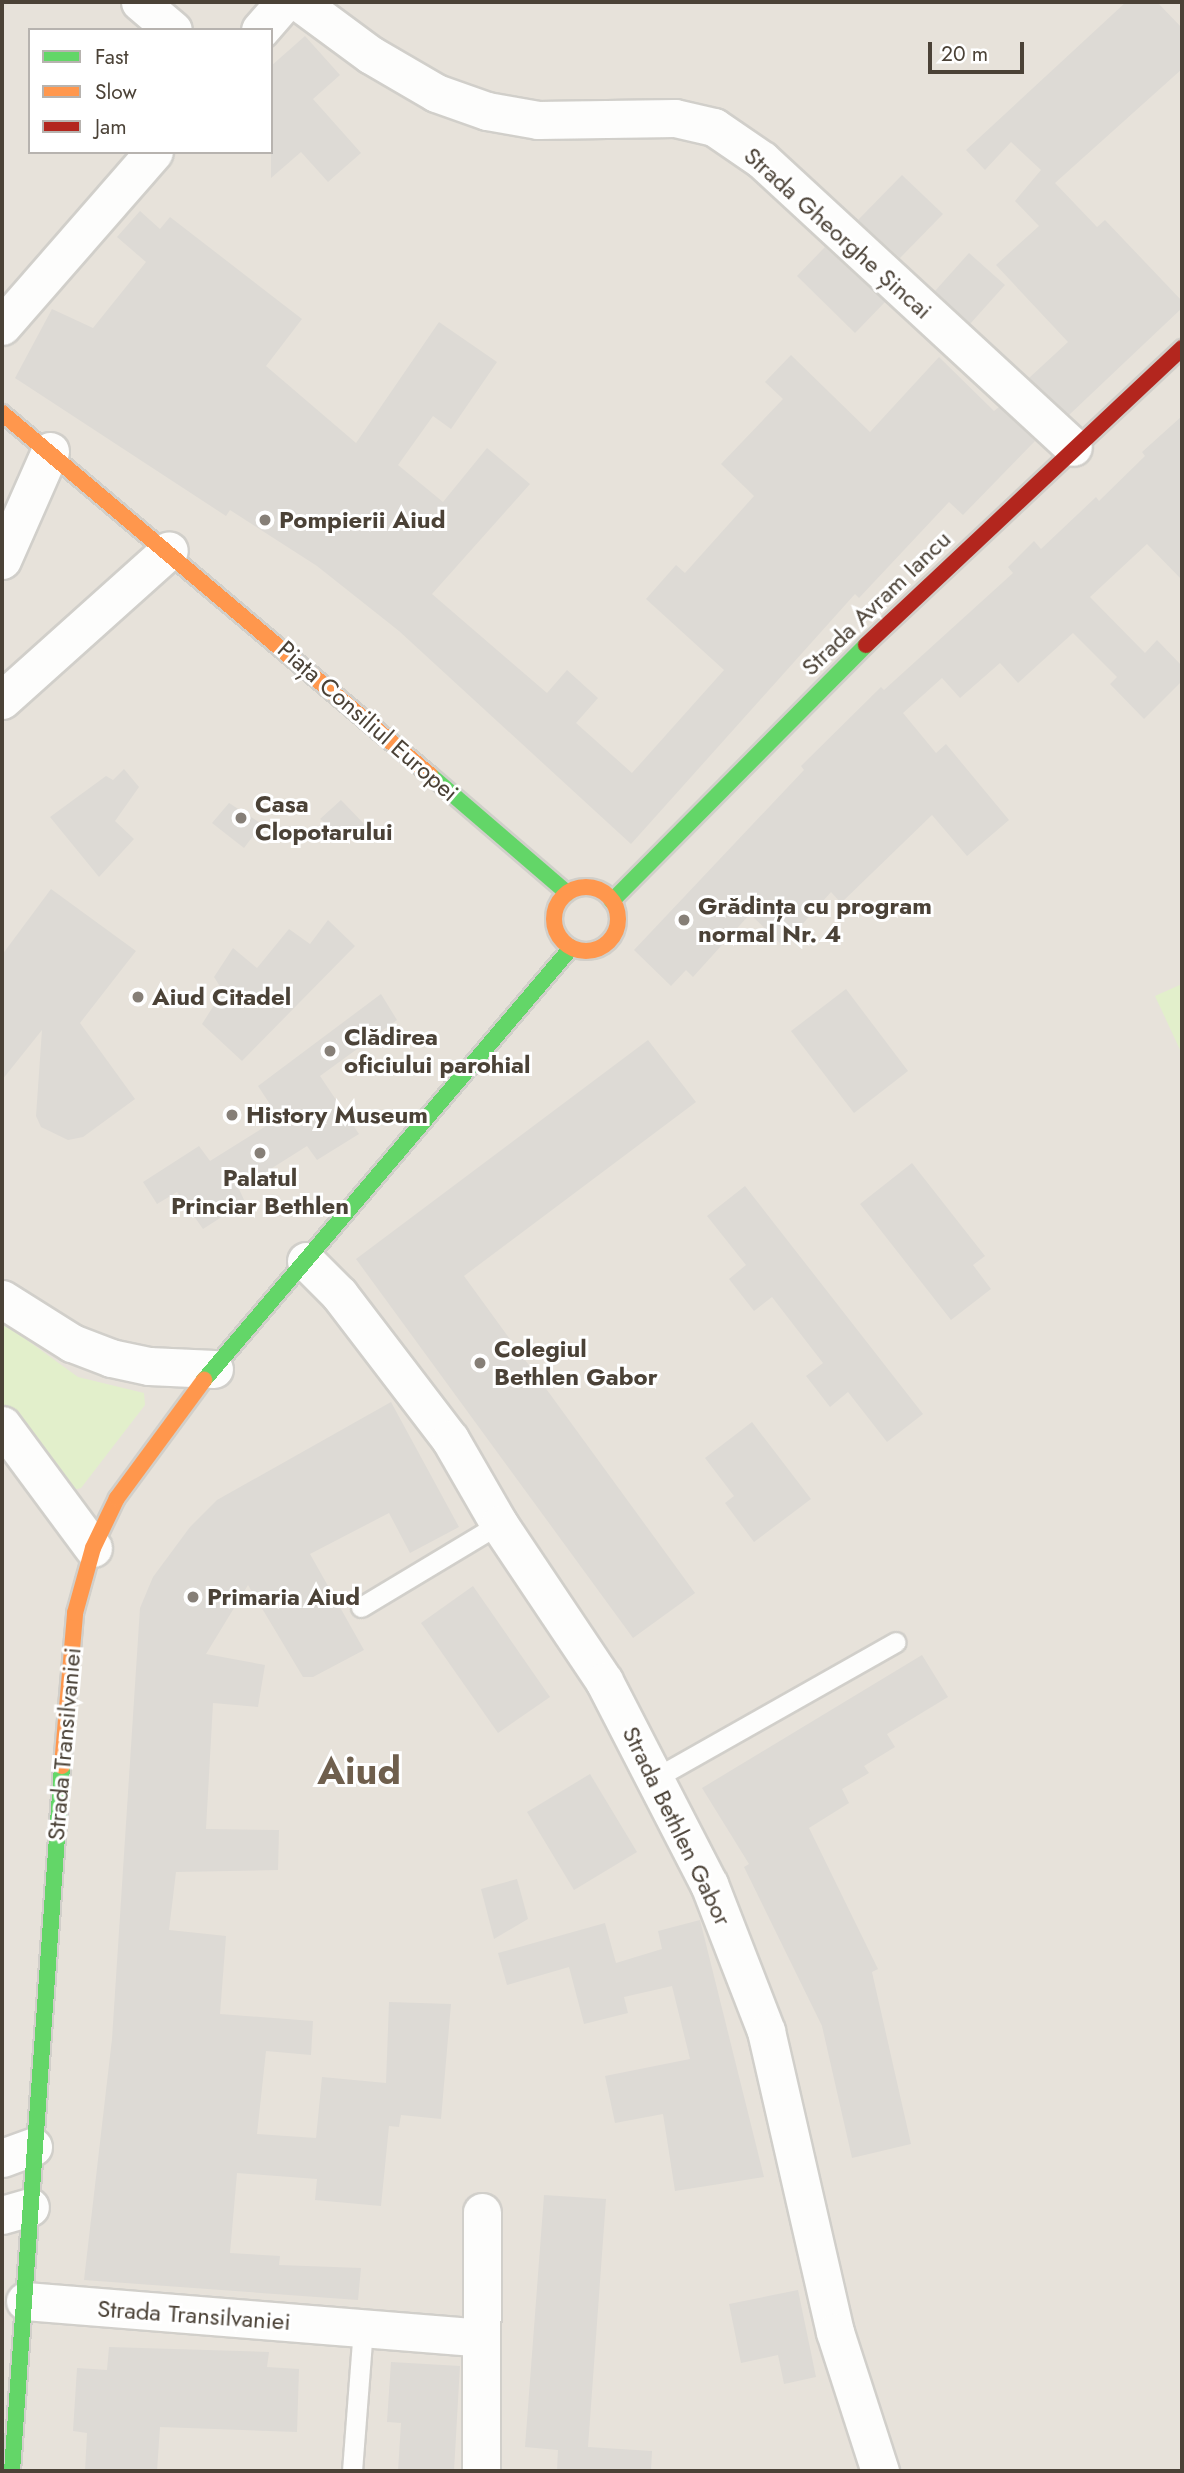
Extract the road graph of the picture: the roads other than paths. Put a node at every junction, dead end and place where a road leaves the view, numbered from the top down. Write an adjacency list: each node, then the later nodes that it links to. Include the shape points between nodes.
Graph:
1 (140, 2): 4 (street)
2 (284, 2): 5 (street)
3 (299, 2): 10 (street, Strada Gheorghe Șincai, via 371,55 436,93 487,111 538,120 676,118 714,127 762,160)
4 (171, 28)
5 (262, 28)
6 (152, 154): 7 (street)
7 (2, 326)
8 (1182, 348): 10 (main road, Strada Avram Iancu)
9 (2, 413): 11 (main road, Piața Consiliul Europei)
10 (1073, 447): 17 (main road, Strada Avram Iancu, via 920,590)
11 (50, 452): 12 (street); 13 (main road, Piața Consiliul Europei)
12 (13, 507): 14 (street)
13 (169, 550): 15 (street); 16 (main road, Piața Consiliul Europei)
14 (2, 560)
15 (2, 700)
16 (567, 894): 17 (main road, via 596,889); 18 (main road, via 554,922 562,941)
17 (612, 901): 18 (main road, via 618,921 610,940 592,951)
18 (571, 948): 19 (main road)
19 (306, 1261): 21 (main road, Strada Transilvaniei); 23 (street, Strada Bethlen Gabor, via 339,1294 450,1439)
20 (2, 1299): 21 (street, via 72,1343 111,1358 149,1366)
21 (214, 1369): 24 (main road, Strada Transilvaniei, via 139,1464)
22 (2, 1425): 24 (street)
23 (499, 1524): 25 (lane); 27 (street, Strada Bethlen Gabor, via 604,1681)
24 (93, 1548): 28 (main road, Strada Transilvaniei, via 75,1613)
25 (361, 1607)
26 (896, 1642): 27 (lane)
27 (657, 1777): 37 (street, Strada Bethlen Gabor, via 709,1884 766,2031 835,2332)
28 (18, 2152): 29 (main road, Strada Transilvaniei)
29 (16, 2211): 31 (main road, Strada Transilvaniei)
30 (482, 2212): 33 (street)
31 (25, 2301): 32 (street, Strada Transilvaniei); 34 (main road, Strada Transilvaniei)
32 (363, 2328): 33 (street, Strada Transilvaniei); 35 (lane)
33 (480, 2338): 36 (street)
34 (12, 2471)
35 (352, 2471)
36 (481, 2471)
37 (880, 2471)

